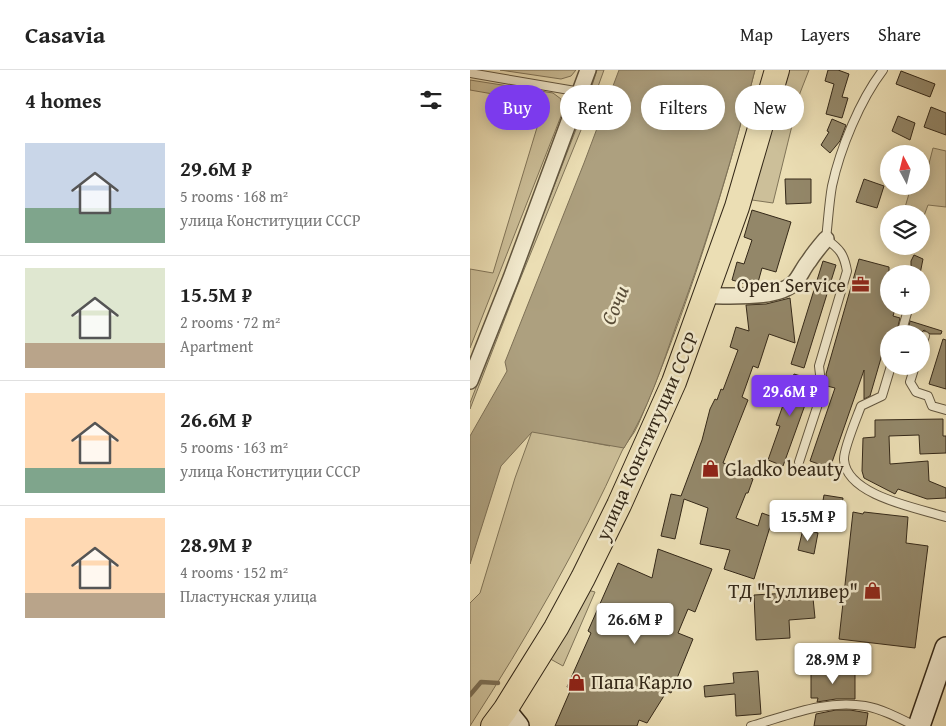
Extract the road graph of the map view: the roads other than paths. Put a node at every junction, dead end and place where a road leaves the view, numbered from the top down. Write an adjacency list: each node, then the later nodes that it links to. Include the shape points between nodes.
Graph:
1 (588, 70): 5 (street)
2 (777, 70): 9 (main road, улица Конституции СССР, via 737,207)
3 (883, 70): 8 (lane, via 843,145 832,187)
4 (470, 73): 6 (lane)
5 (583, 85)
6 (560, 89)
7 (566, 130): 12 (street)
8 (826, 240): 9 (street, via 796,282 788,288 760,294); 14 (lane, via 840,250 847,271 819,366 822,392)
9 (706, 296): 17 (main road, улица Конституции СССР, via 674,382 615,513)
10 (888, 375): 15 (lane, via 882,396 861,406 844,459 846,472 852,480 878,496)
11 (913, 375): 13 (lane, via 910,382 916,392 928,396 932,406)
12 (470, 382)
13 (946, 410)
14 (799, 462)
15 (946, 517)
16 (946, 648): 20 (main road)
17 (505, 721)
18 (751, 726): 19 (lane, via 825,705 845,704 866,706)
19 (915, 726)
20 (919, 726)

